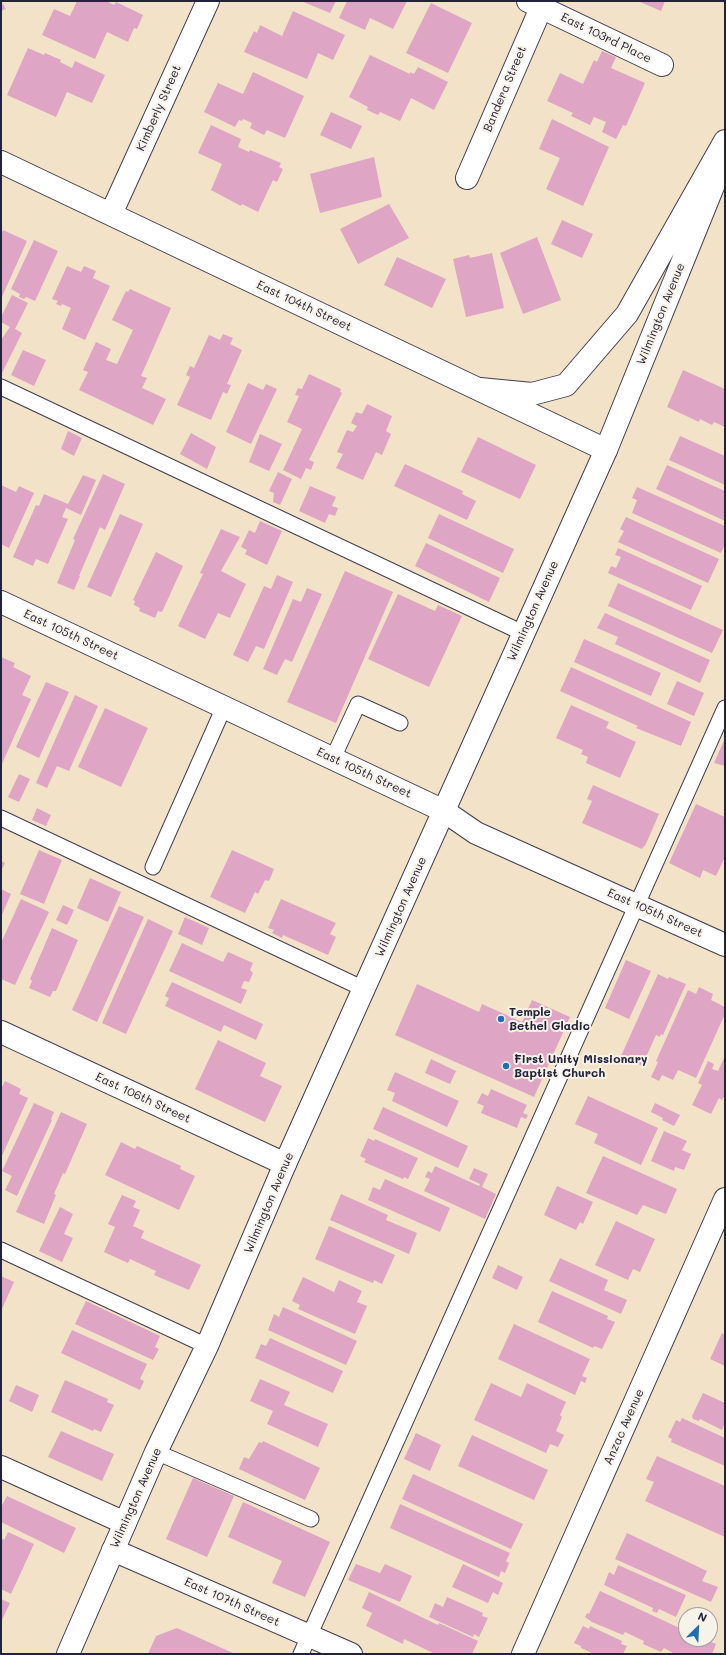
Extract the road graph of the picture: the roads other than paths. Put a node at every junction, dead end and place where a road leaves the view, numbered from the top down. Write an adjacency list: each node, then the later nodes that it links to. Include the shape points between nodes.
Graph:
1 (208, 1): 8 (street, Kimberly Street)
2 (537, 3): 3 (street, East 103rd Place); 7 (street, Bandera Street)
3 (662, 66)
4 (725, 141): 10 (street, via 627,314 566,384 532,394)
5 (725, 157): 11 (street, Wilmington Avenue)
6 (1, 162): 8 (street, East 104th Street)
7 (467, 178)
8 (111, 214): 10 (street, East 104th Street)
9 (1, 387): 13 (lane)
10 (480, 389): 11 (street, East 104th Street)
11 (606, 450): 13 (street, Wilmington Avenue)
12 (1, 602): 14 (street, East 105th Street)
13 (523, 633): 18 (street, Wilmington Avenue)
14 (224, 707): 17 (street, East 105th Street); 20 (lane)
15 (725, 708): 21 (lane)
16 (400, 723): 17 (lane, via 358,704)
17 (333, 758): 18 (street, East 105th Street)
18 (444, 811): 21 (street, East 105th Street, via 476,833); 23 (street, Wilmington Avenue)
19 (1, 818): 23 (lane)
20 (153, 867)
21 (636, 905): 22 (street, East 105th Street); 34 (lane)
22 (725, 945)
23 (364, 988): 25 (street, Wilmington Avenue)
24 (1, 1032): 25 (street, East 106th Street)
25 (285, 1164): 28 (street, Wilmington Avenue)
26 (725, 1199): 37 (street, Anzac Avenue)
27 (1, 1250): 28 (lane)
28 (207, 1346): 29 (street, Wilmington Avenue)
29 (156, 1452): 31 (lane); 32 (street, Wilmington Avenue)
30 (1, 1467): 32 (street)
31 (311, 1519)
32 (125, 1523): 33 (street, Wilmington Avenue)
33 (113, 1550): 34 (street, East 107th Street); 35 (street, Wilmington Avenue)
34 (304, 1645): 36 (street, East 107th Street)
35 (68, 1654)
36 (351, 1654)
37 (522, 1654)

